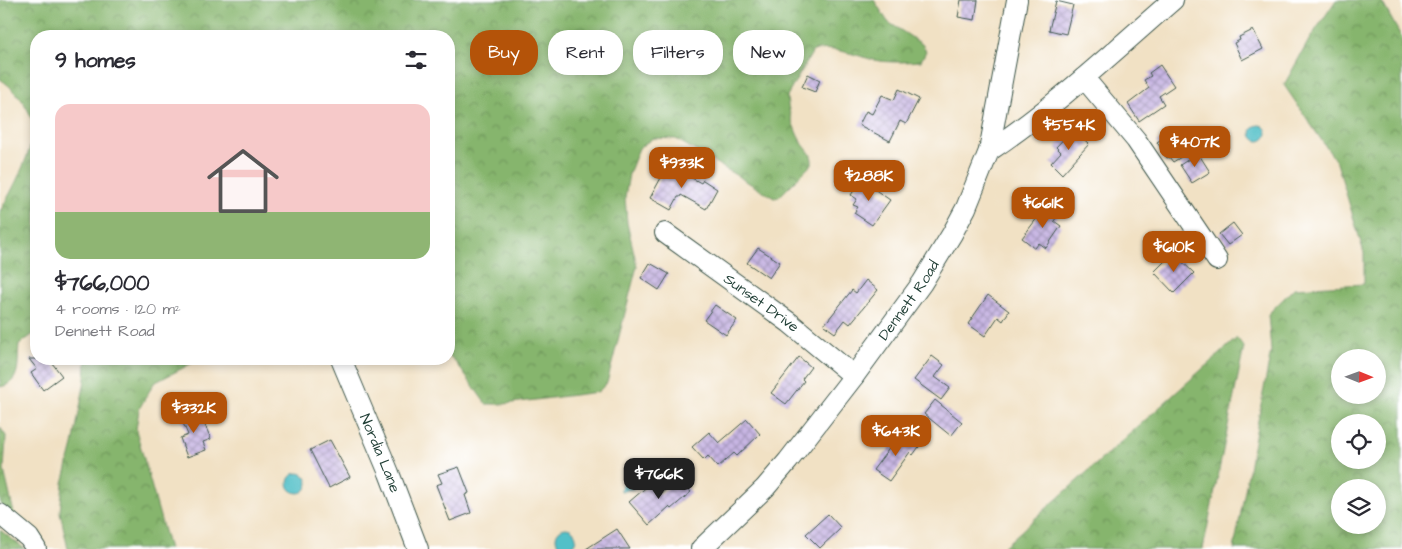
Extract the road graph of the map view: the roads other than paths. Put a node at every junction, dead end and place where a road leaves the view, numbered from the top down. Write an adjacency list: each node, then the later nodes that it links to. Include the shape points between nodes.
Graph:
1 (1017, 0): 4 (street, Dennett Road)
2 (1173, 0): 3 (street)
3 (1084, 78): 4 (street); 6 (street, via 1136,140)
4 (989, 151): 8 (street, Dennett Road, via 952,234 925,278)
5 (665, 233): 8 (street, Sunset Drive, via 790,323)
6 (1217, 260)
7 (344, 365): 11 (street, Nordia Lane)
8 (854, 376): 12 (street, Dennett Road, via 765,488)
9 (0, 514): 10 (street, via 29,538)
10 (36, 549)
11 (418, 549)
12 (702, 549)

